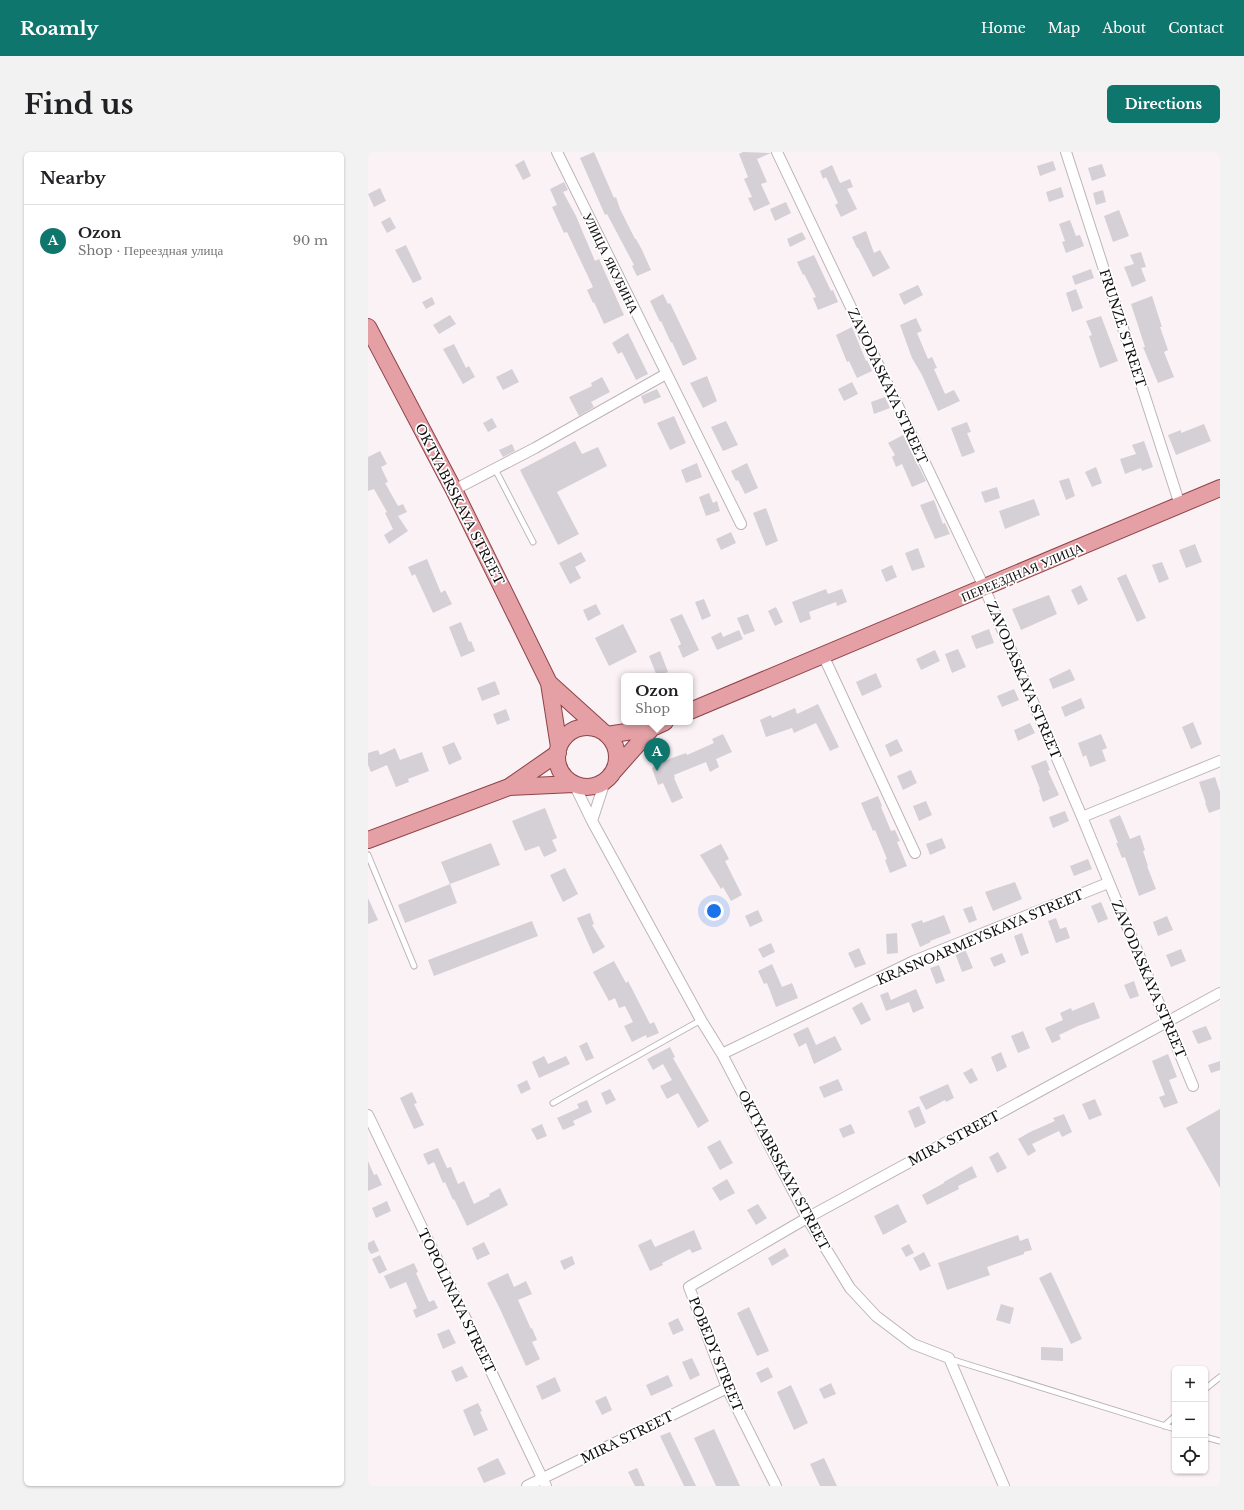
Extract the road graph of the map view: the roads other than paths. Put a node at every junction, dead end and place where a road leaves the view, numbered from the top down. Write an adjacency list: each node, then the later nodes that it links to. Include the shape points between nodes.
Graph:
1 (557, 152): 5 (street, УЛИЦА ЯКУБИНА)
2 (777, 152): 12 (street, ZAVODASKAYA STREET)
3 (1066, 152): 9 (street, FRUNZE STREET)
4 (368, 327): 8 (main road, OKTYABRSKAYA STREET)
5 (666, 374): 6 (street); 10 (street, УЛИЦА ЯКУБИНА)
6 (495, 469): 8 (street); 11 (lane)
7 (1220, 488): 9 (main road, ПЕРЕЕЗДНАЯ УЛИЦА)
8 (454, 490): 14 (main road, OKTYABRSKAYA STREET)
9 (1180, 505): 12 (main road, ПЕРЕЕЗДНАЯ УЛИЦА)
10 (742, 524)
11 (533, 542)
12 (984, 587): 13 (main road, ПЕРЕЕЗДНАЯ УЛИЦА); 23 (street, ZAVODASKAYA STREET)
13 (823, 655): 15 (main road, ПЕРЕЕЗДНАЯ УЛИЦА); 26 (street)
14 (549, 683): 17 (main road, OKTYABRSKAYA STREET); 18 (main road, OKTYABRSKAYA STREET)
15 (693, 710)
16 (659, 725): 17 (main road); 20 (main road)
17 (604, 733): 18 (main road, via 590,727 577,729 566,736); 20 (main road, via 611,739 616,750 616,762)
18 (558, 750): 21 (main road, via 557,762 563,775); 22 (main road)
19 (1219, 764): 23 (street)
20 (608, 777): 21 (main road, via 595,786); 24 (street)
21 (574, 784): 22 (main road); 24 (street, OKTYABRSKAYA STREET)
22 (510, 787): 25 (main road)
23 (1082, 817): 28 (street, ZAVODASKAYA STREET)
24 (592, 821): 31 (street, OKTYABRSKAYA STREET)
25 (368, 840)
26 (915, 853)
27 (368, 855): 29 (lane)
28 (1108, 883): 32 (street, ZAVODASKAYA STREET); 33 (street, KRASNOARMEYSKAYA STREET, via 914,961)
29 (414, 966)
30 (1220, 994): 32 (street, MIRA STREET)
31 (701, 1020): 33 (street, OKTYABRSKAYA STREET); 35 (lane)
32 (1167, 1023): 34 (street, ZAVODASKAYA STREET); 37 (street, MIRA STREET)
33 (722, 1054): 37 (street, OKTYABRSKAYA STREET)
34 (1194, 1086)
35 (553, 1103)
36 (368, 1115): 48 (street, TOPOLINAYA STREET)
37 (807, 1218): 38 (street, MIRA STREET); 39 (street, OKTYABRSKAYA STREET, via 850,1288 876,1316 913,1344)
38 (690, 1287): 42 (street, POBEDY STREET)
39 (949, 1358): 44 (lane); 51 (street)
40 (1220, 1376): 41 (lane)
41 (1208, 1387)
42 (727, 1388): 48 (street, MIRA STREET); 50 (street, POBEDY STREET)
43 (1172, 1419): 44 (lane)
44 (1164, 1426): 45 (lane)
45 (1172, 1428)
46 (1208, 1438): 47 (lane)
47 (1220, 1441)
48 (545, 1482): 49 (street, MIRA STREET)
49 (527, 1486)
50 (776, 1486)
51 (1004, 1486)

